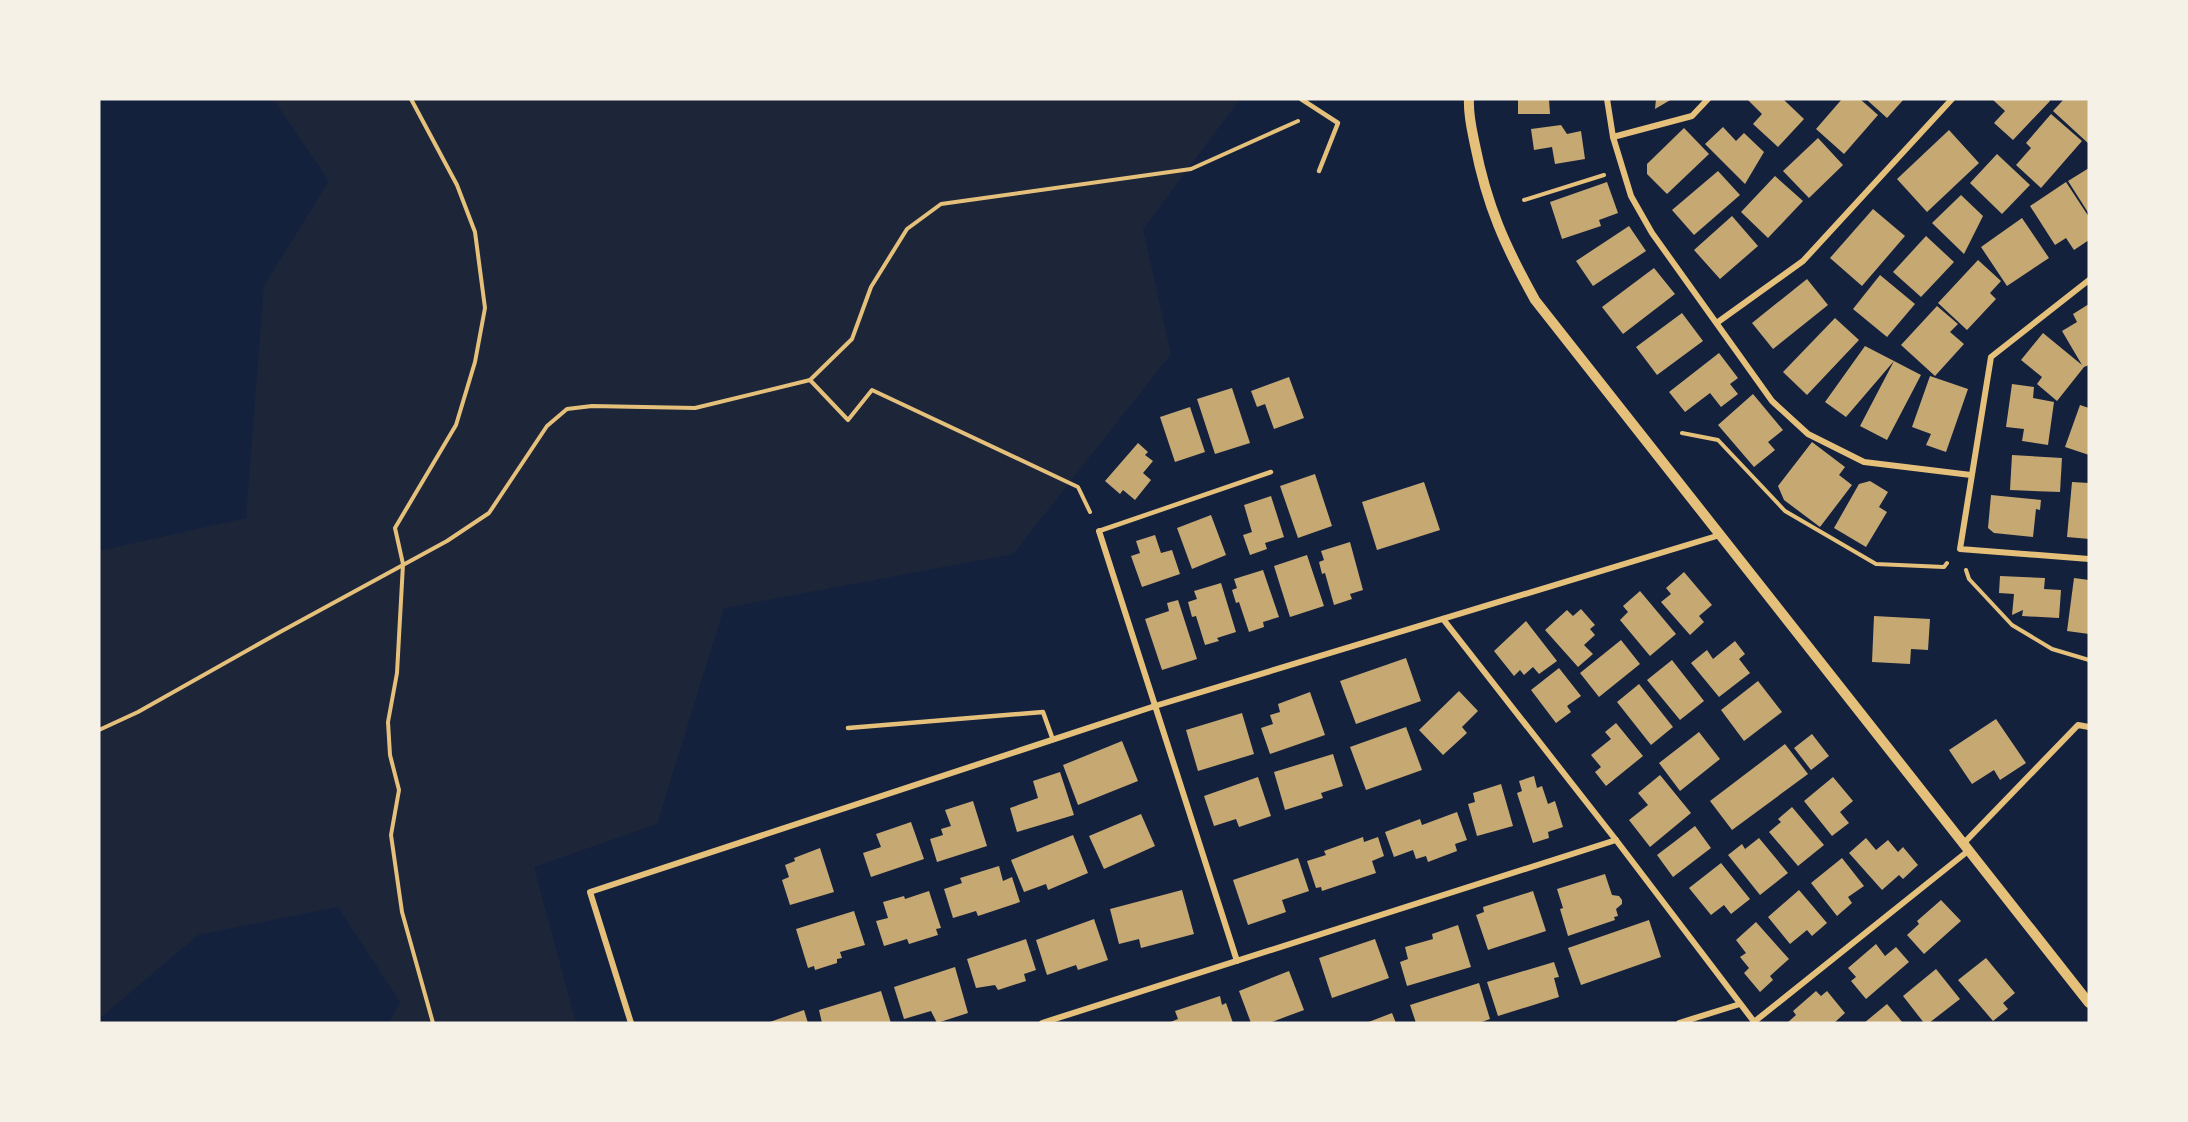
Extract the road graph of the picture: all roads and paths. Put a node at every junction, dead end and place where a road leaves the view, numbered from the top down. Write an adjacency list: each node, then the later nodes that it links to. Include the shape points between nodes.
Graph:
1 (411, 99): 22 (path, via 457,184 475,232 485,308 475,362 456,425 395,528)
2 (1301, 99): 7 (lane)
3 (1469, 99): 19 (street, via 1482,181 1504,245 1535,300)
4 (1607, 99): 8 (street)
5 (1708, 99): 8 (street, via 1692,116)
6 (1952, 99): 13 (street, via 1803,261)
7 (1322, 111): 10 (lane, via 1338,123); 14 (path, via 1191,169 941,204 907,229 871,287 852,339)
8 (1613, 136): 9 (street)
9 (1623, 170): 11 (path); 13 (street, via 1631,196 1652,233)
10 (1319, 171)
11 (1524, 200)
12 (2089, 280): 17 (street, via 1991,357)
13 (1718, 322): 17 (street, via 1772,401 1808,434 1864,462)
14 (810, 380): 18 (path, via 848,420 872,390 1078,487); 22 (path, via 695,408 567,409 548,426 489,513)
15 (1682, 433): 20 (path, via 1718,440 1785,511 1876,564 1944,567)
16 (1272, 472): 18 (lane)
17 (1971, 475): 20 (street)
18 (1099, 531): 25 (street)
19 (1720, 535): 23 (street); 31 (street)
20 (1960, 549): 21 (street); 24 (path, via 1969,579 2012,625 2052,649)
21 (2089, 559)
22 (403, 564): 28 (path); 35 (path, via 397,673 388,722 390,755 399,790 392,835 402,912)
23 (1443, 619): 25 (street); 30 (street)
24 (2089, 660)
25 (1155, 706): 29 (street); 32 (street)
26 (2089, 727): 31 (street, via 2078,725)
27 (848, 728): 29 (lane, via 1043,712)
28 (99, 730)
29 (1053, 740): 36 (street, via 590,892)
30 (1616, 840): 32 (street); 34 (street)
31 (1965, 848): 33 (street); 39 (street)
32 (1237, 961): 37 (street)
33 (2089, 1003)
34 (1740, 1004): 38 (street); 39 (street)
35 (433, 1023)
36 (631, 1023)
37 (1042, 1023)
38 (1679, 1023)
39 (1755, 1023)

